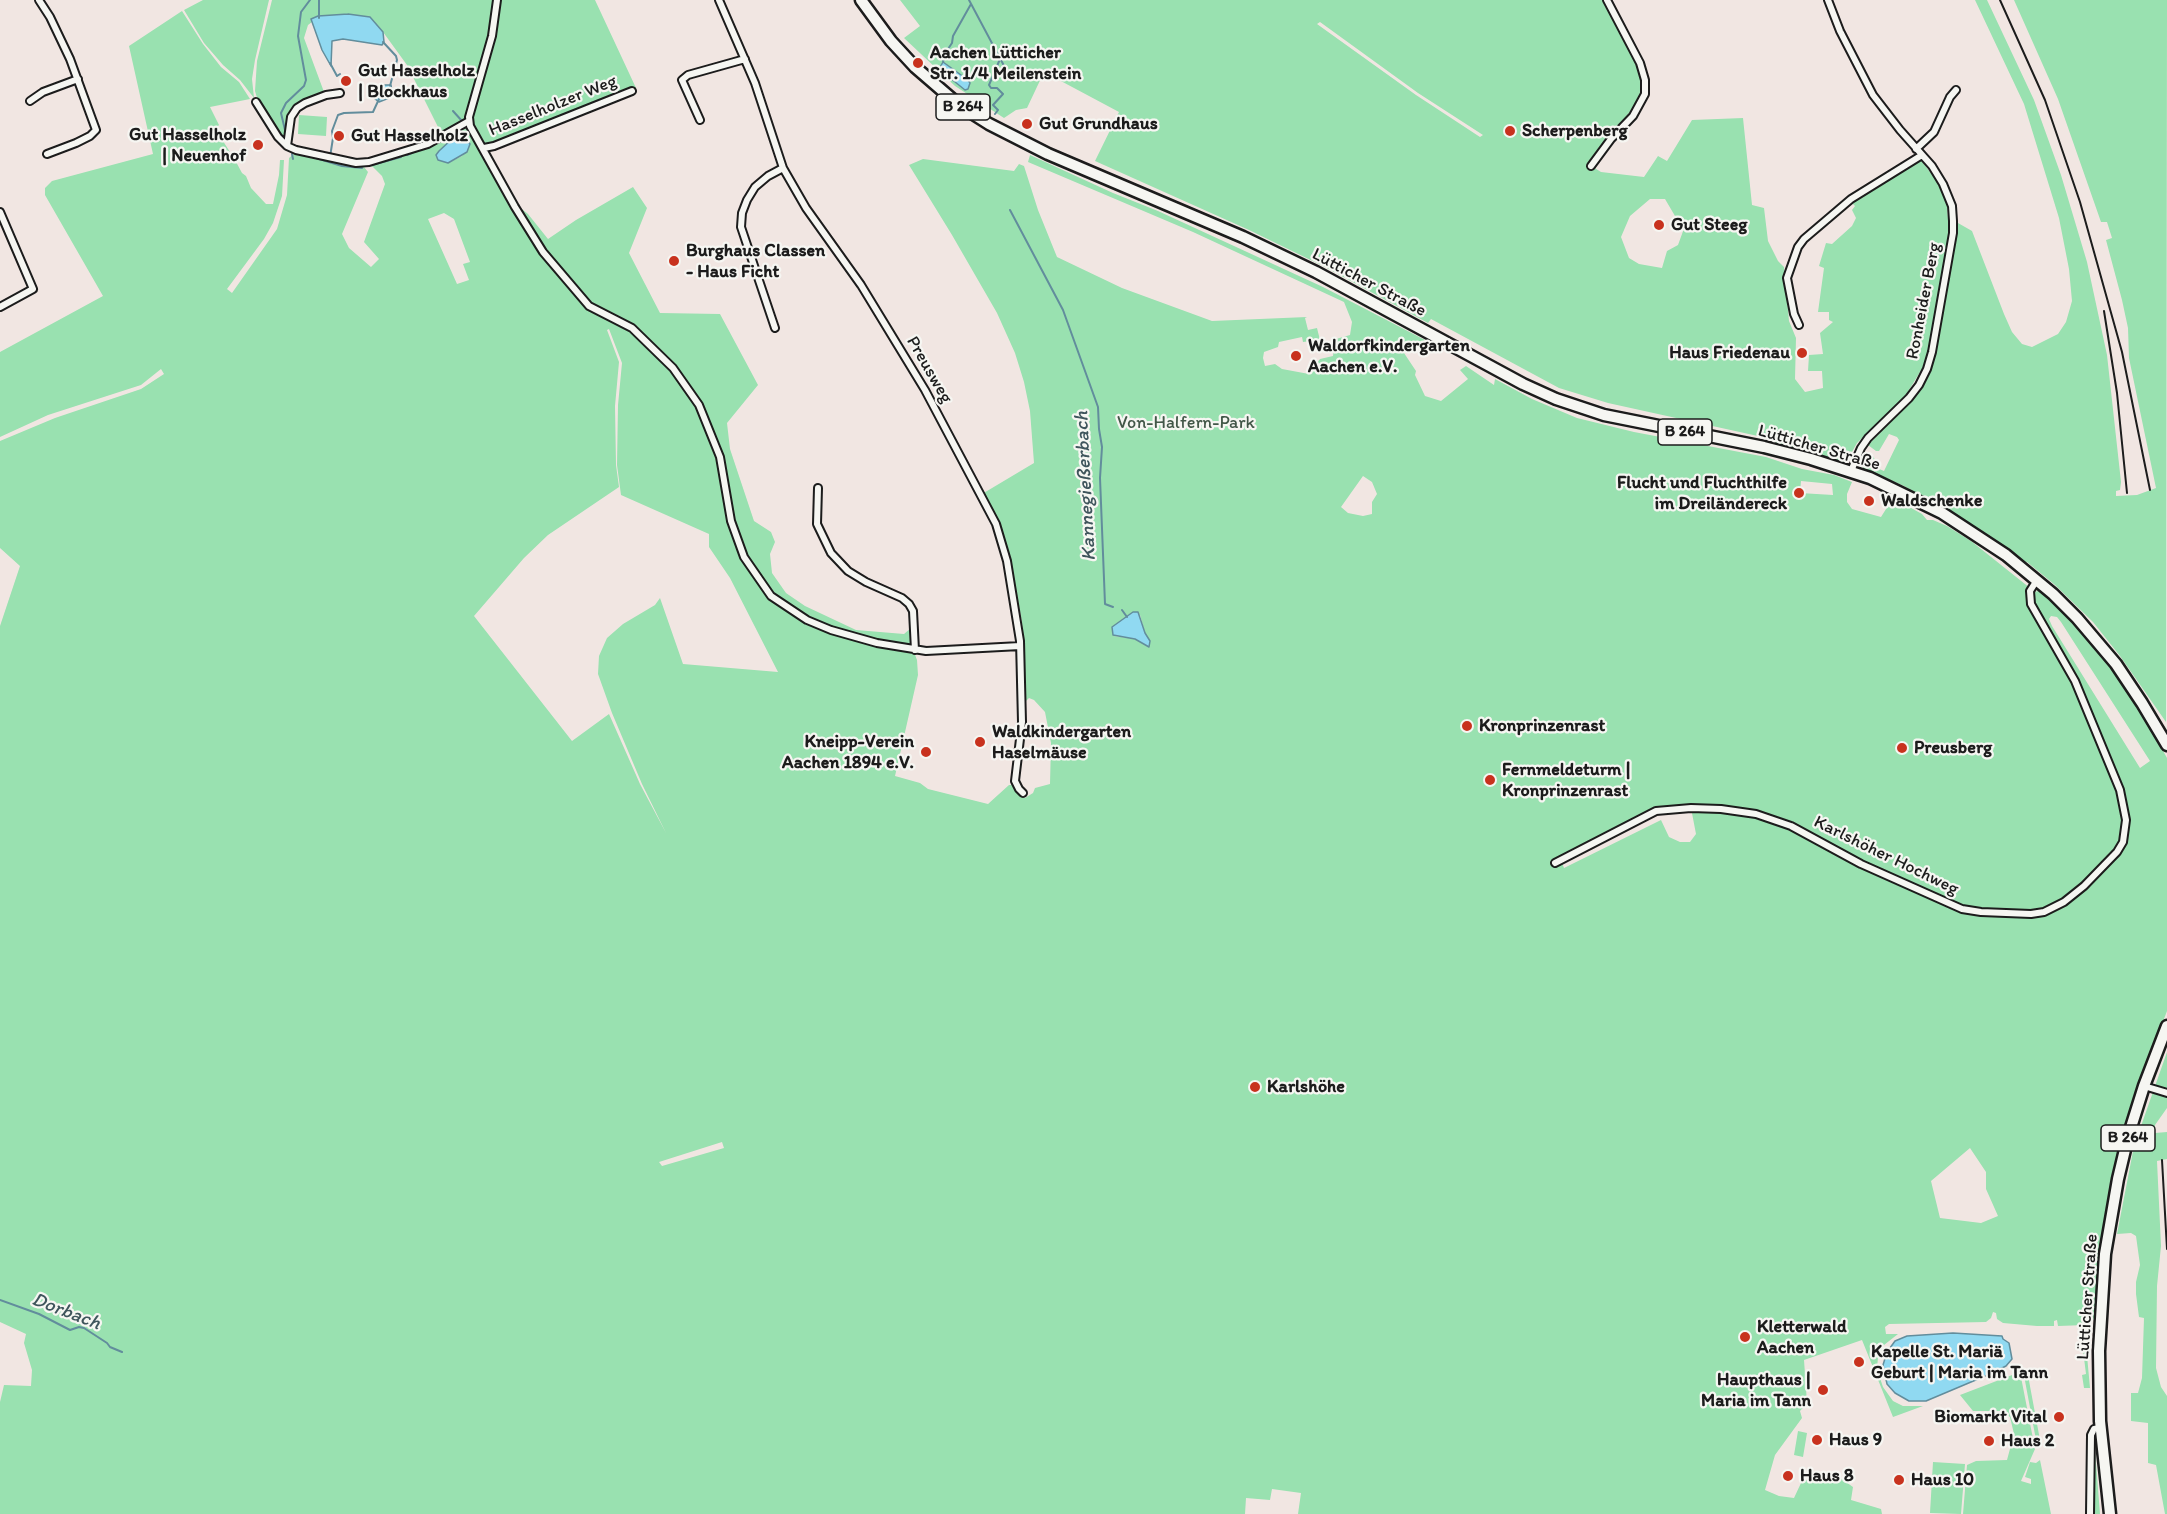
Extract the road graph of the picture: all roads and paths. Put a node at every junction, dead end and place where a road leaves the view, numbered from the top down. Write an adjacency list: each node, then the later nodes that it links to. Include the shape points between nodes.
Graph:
1 (39, 0): 8 (street)
2 (497, 0): 15 (street, Hasselholzer Weg, via 492,36)
3 (719, 0): 7 (street, Preusweg)
4 (861, 0): 27 (main road, Lütticher Straße / B 264, via 915,67 989,124 1048,154 1316,272 1530,388 1604,416 1764,447)
5 (1607, 0): 21 (street, via 1640,63 1645,94 1633,116)
6 (1828, 0): 18 (street, Ronheider Berg, via 1848,49 1874,95)
7 (745, 59): 14 (street, via 682,80); 22 (street, Preusweg)
8 (78, 79): 12 (street); 19 (street, via 96,130)
9 (1956, 90): 18 (street, via 1934,132)
10 (632, 91): 17 (street, Hasselholzer Weg)
11 (340, 93): 16 (street, via 297,108 291,117)
12 (30, 101)
13 (256, 102): 16 (street)
14 (700, 120)
15 (469, 121): 16 (street, via 428,144 369,162 343,161); 17 (street, Hasselholzer Weg)
16 (287, 146)
17 (484, 148): 31 (street, Hasselholzer Weg, via 514,207 543,252 589,306 632,328 673,368 699,405 720,457 731,520 744,558 771,596 794,613 831,630)
18 (1916, 149): 20 (street, Ronheider Berg)
19 (47, 154)
20 (1922, 155): 25 (street, via 1851,199 1798,247 1787,278); 27 (street, Ronheider Berg, via 1945,188 1953,220 1932,352 1919,385 1868,438)
21 (1591, 166)
22 (783, 168): 26 (street, via 754,187 744,207 741,227); 30 (street, Preusweg, via 925,390 996,524 1007,561)
23 (0, 216): 24 (street, via 33,289)
24 (0, 307)
25 (1799, 325)
26 (775, 328)
27 (1851, 471): 29 (main road, Lütticher Straße / B 264, via 1942,513)
28 (818, 488): 31 (street, via 817,524 831,553 848,571 909,604 913,611)
29 (2037, 580): 32 (main road, Lütticher Straße / B 264, via 2102,646); 35 (street, Karlshöher Hochweg, via 2030,591 2031,604 2075,681 2120,790 2126,820 2123,842 2117,852 2064,902 2031,914 1962,909 1861,864 1791,826 1756,814 1721,809 1656,811)
30 (1020, 646): 31 (street, Hasselholzer Weg); 34 (street, Preusweg, via 1022,722 1015,781)
31 (915, 650)
32 (2163, 730): 33 (main road, Lütticher Straße / B 264)
33 (2167, 745)
34 (1023, 793)
35 (1555, 863)
36 (2167, 1026): 37 (main road, Lütticher Straße / B 264)
37 (2144, 1086): 38 (street); 39 (main road, Lütticher Straße / B 264, via 2118,1179 2105,1254 2099,1351)
38 (2167, 1094)
39 (2100, 1428): 40 (street, via 2091,1435); 41 (main road, Lütticher Straße / B 264)
40 (2090, 1514)
41 (2110, 1514)

